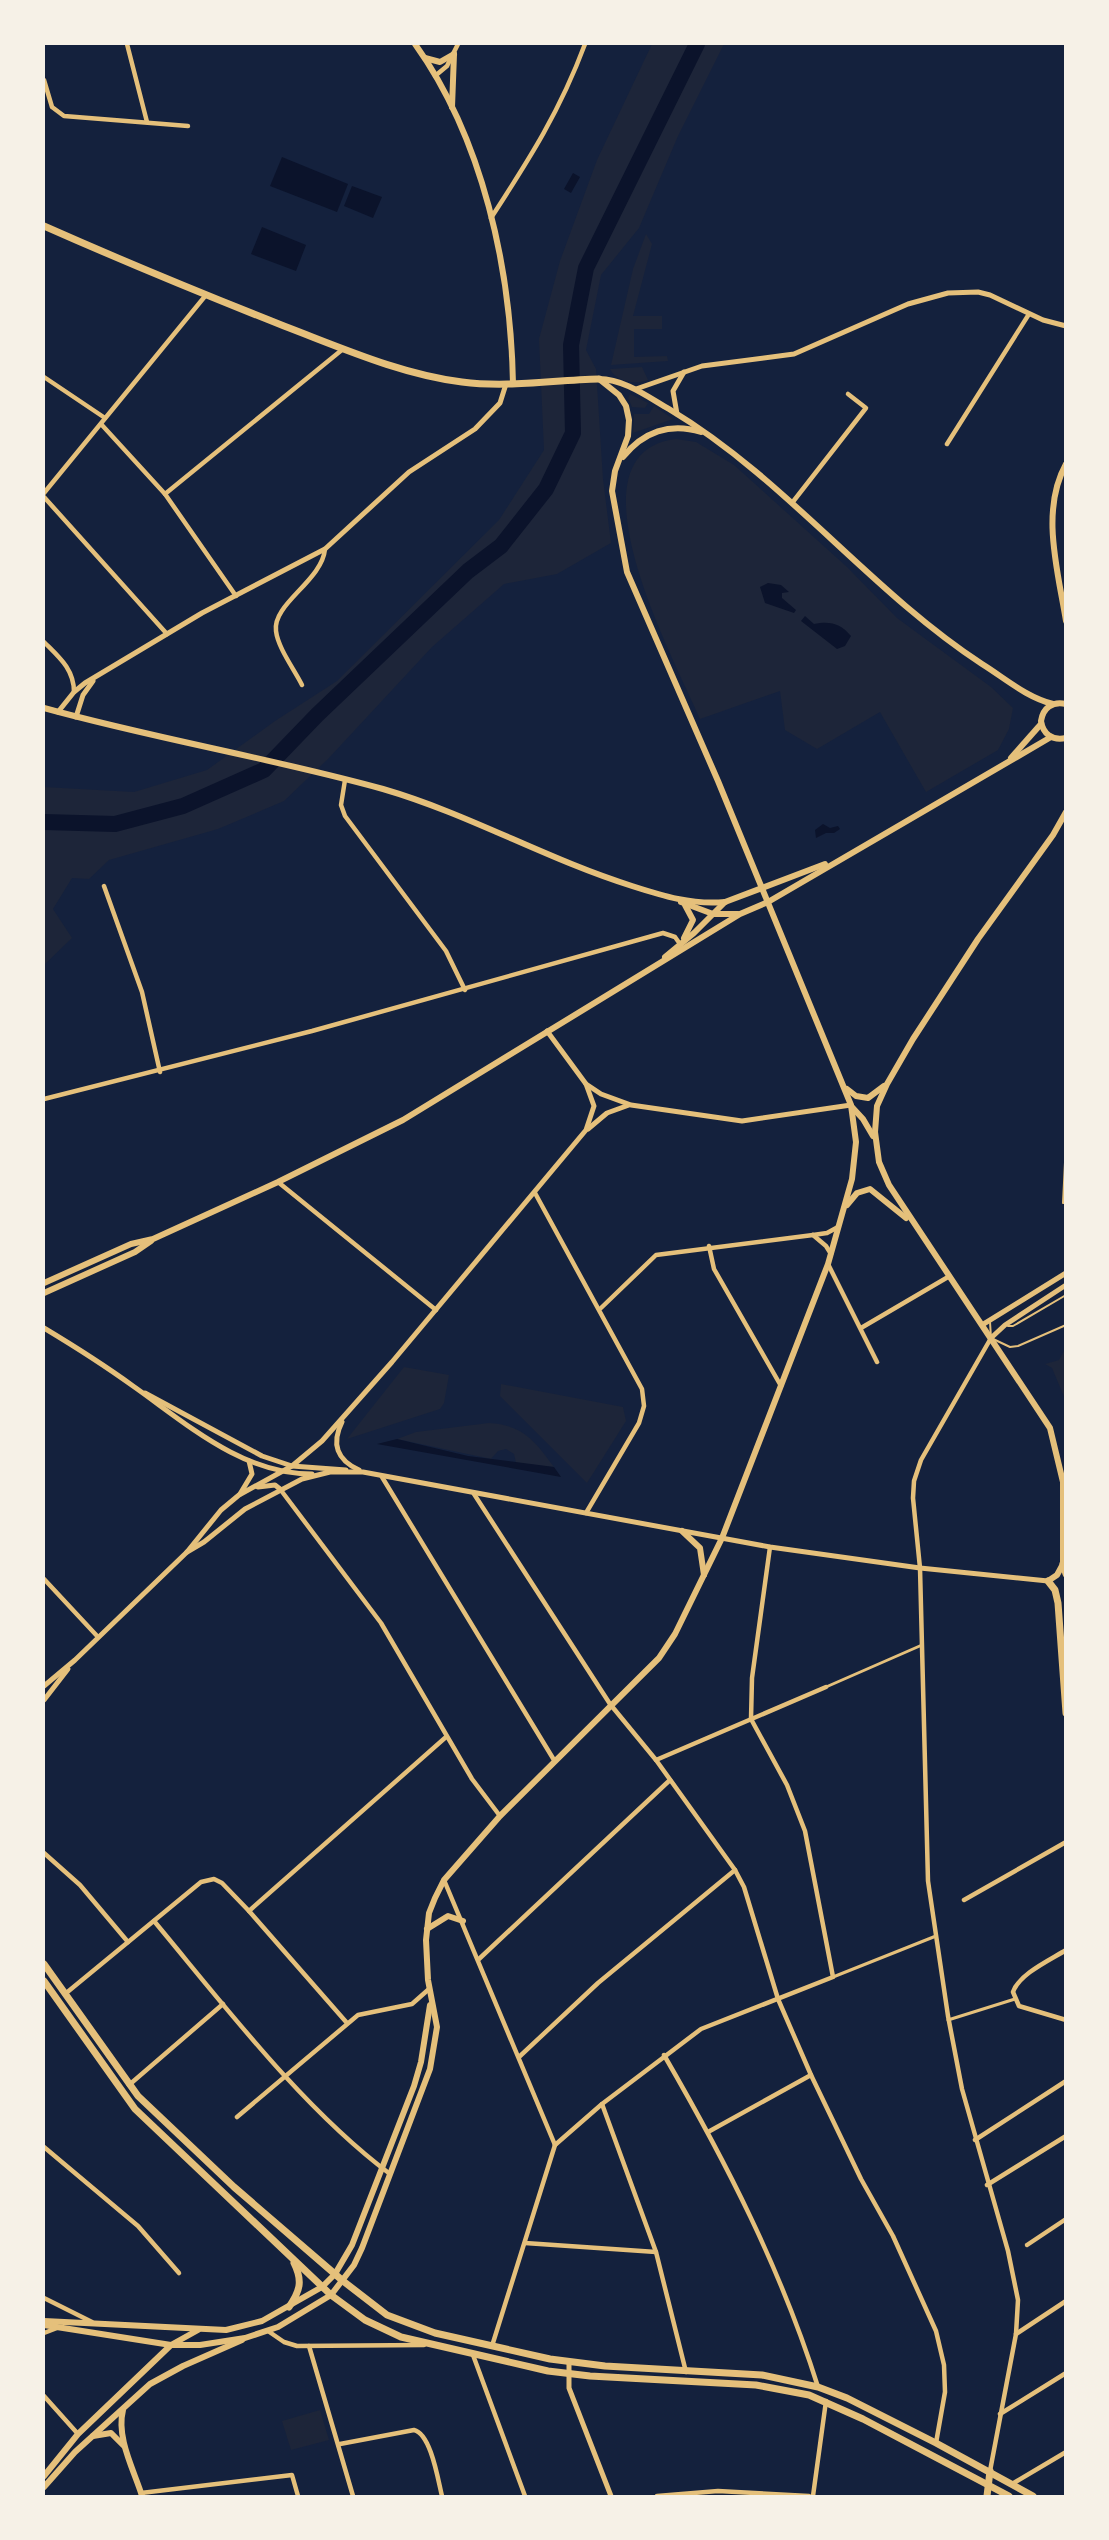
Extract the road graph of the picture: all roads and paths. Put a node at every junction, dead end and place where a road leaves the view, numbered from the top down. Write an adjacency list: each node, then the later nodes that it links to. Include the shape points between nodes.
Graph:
1 (127, 44): 10 (street)
2 (415, 44): 6 (main road)
3 (458, 44): 5 (street)
4 (585, 44): 12 (street, via 539,145)
5 (454, 54): 6 (main road, via 440,62); 7 (street); 9 (main road)
6 (425, 58): 7 (main road)
7 (435, 76): 9 (main road)
8 (44, 80): 10 (street, via 52,107 64,117)
9 (452, 111): 12 (main road)
10 (147, 122): 11 (street)
11 (188, 126)
12 (491, 218): 21 (main road, via 509,307)
13 (44, 226): 14 (main road)
14 (206, 295): 17 (main road); 25 (street)
15 (1029, 314): 16 (street); 18 (street, via 978,292 948,293 909,304 794,354 702,366); 28 (street)
16 (1065, 326)
17 (343, 349): 21 (main road, via 424,376); 31 (street)
18 (684, 372): 22 (street); 24 (street, via 673,391)
19 (44, 377): 25 (street)
20 (598, 379): 21 (main road); 22 (main road, via 613,380); 29 (main road, via 619,395 627,411 628,436)
21 (510, 384): 34 (street, via 500,403 475,429 409,472)
22 (634, 390): 24 (main road)
23 (849, 394): 33 (street, via 866,408)
24 (677, 414): 27 (main road)
25 (105, 418): 26 (street)
26 (101, 424): 31 (street); 32 (street)
27 (707, 434): 29 (main road, via 681,427 655,432 635,444); 33 (main road)
28 (947, 444)
29 (619, 462): 56 (main road, via 612,481 613,504 627,572)
30 (1065, 464): 36 (main road, via 1054,493 1052,517)
31 (165, 494): 35 (street)
32 (44, 495): 37 (street)
33 (792, 503): 43 (main road, via 907,609 956,647 1033,698)
34 (325, 549): 35 (street); 40 (street, via 318,570 280,612 275,625 277,637)
35 (236, 596): 37 (street)
36 (1065, 621)
37 (167, 634): 39 (street)
38 (44, 642): 41 (street, via 69,670)
39 (96, 677): 41 (street); 47 (street, via 83,695)
40 (302, 685)
41 (74, 692): 46 (street)
42 (1065, 694): 44 (main road)
43 (1053, 704): 44 (main road); 48 (main road, via 1044,711)
44 (1065, 704)
45 (44, 708): 46 (main road)
46 (58, 712): 47 (main road)
47 (75, 717): 52 (main road)
48 (1041, 724): 49 (main road); 51 (main road)
49 (1051, 737): 50 (main road); 51 (main road)
50 (1065, 738)
51 (1006, 763): 54 (main road)
52 (345, 780): 57 (main road, via 421,802 566,864); 65 (street, via 341,805 345,816 446,951)
53 (1065, 812): 70 (main road, via 1053,835 972,948)
54 (832, 862): 56 (main road); 59 (main road)
55 (104, 886): 67 (street, via 142,992)
56 (762, 887): 58 (main road); 59 (main road)
57 (678, 901): 58 (main road); 60 (main road)
58 (724, 902): 61 (main road)
59 (768, 902): 62 (main road); 68 (main road)
60 (685, 905): 61 (main road); 63 (main road, via 693,920)
61 (713, 914): 62 (main road); 63 (main road)
62 (740, 914): 64 (main road)
63 (680, 944): 64 (main road); 65 (street, via 663,933)
64 (651, 969): 66 (main road)
65 (465, 990): 67 (street)
66 (548, 1031): 69 (street); 77 (main road, via 403,1120)
67 (160, 1072): 71 (street)
68 (843, 1082): 70 (main road, via 851,1093 864,1098); 73 (main road)
69 (586, 1084): 72 (street); 74 (street, via 594,1106)
70 (887, 1084): 76 (main road, via 876,1116)
71 (44, 1100)
72 (630, 1105): 73 (street, via 742,1121); 74 (street, via 607,1113)
73 (850, 1106): 76 (main road, via 868,1125); 80 (main road, via 856,1142)
74 (586, 1130): 78 (street)
75 (1065, 1142): 79 (lane)
76 (875, 1143): 82 (main road, via 889,1185)
77 (278, 1182): 84 (main road); 95 (street)
78 (535, 1192): 94 (street); 95 (street)
79 (1064, 1203)
80 (845, 1208): 81 (main road); 82 (main road, via 857,1193 870,1189)
81 (838, 1227): 83 (street); 86 (main road)
82 (915, 1227): 89 (main road)
83 (813, 1235): 85 (street); 86 (street)
84 (153, 1239): 90 (main road, via 131,1244); 92 (main road, via 135,1252)
85 (709, 1246): 94 (street, via 656,1255); 104 (street, via 714,1269)
86 (831, 1254): 87 (main road)
87 (828, 1264): 101 (street); 104 (main road)
88 (1065, 1273): 96 (street)
89 (948, 1277): 97 (main road); 101 (street)
90 (44, 1283)
91 (1065, 1285): 98 (street)
92 (44, 1293)
93 (1065, 1296): 98 (lane, via 1013,1326)
94 (601, 1308): 118 (street, via 642,1389 644,1406 639,1423)
95 (436, 1310): 106 (street)
96 (992, 1319): 97 (street); 102 (lane)
97 (982, 1325): 102 (main road)
98 (1005, 1325): 102 (street)
99 (1065, 1325): 102 (lane, via 1018,1346 1010,1347)
100 (44, 1328): 105 (street)
101 (861, 1328): 103 (street)
102 (991, 1338): 123 (main road, via 1036,1403 1053,1437 1063,1482); 124 (street, via 916,1473 913,1498)
103 (877, 1362)
104 (781, 1386): 120 (main road)
105 (136, 1388): 107 (street, via 183,1422); 108 (street, via 256,1454)
106 (348, 1413): 108 (street); 111 (street, via 339,1430 337,1450 344,1461)
107 (249, 1461): 109 (street); 117 (street, via 252,1474)
108 (292, 1466): 109 (street); 110 (street)
109 (282, 1472): 112 (street); 115 (street)
110 (351, 1472): 111 (street); 112 (street)
111 (363, 1472): 113 (street)
112 (317, 1474): 114 (street)
113 (382, 1477): 116 (street); 139 (street)
114 (280, 1489): 115 (street, via 270,1485); 122 (street, via 245,1509); 138 (street, via 381,1623)
115 (248, 1490): 117 (street)
116 (474, 1494): 118 (street); 135 (street)
117 (239, 1495): 122 (street, via 211,1520)
118 (586, 1513): 119 (street)
119 (682, 1531): 120 (street); 126 (main road, via 700,1548)
120 (722, 1538): 121 (street); 126 (main road)
121 (770, 1547): 124 (street); 137 (street, via 752,1678)
122 (187, 1552): 129 (street)
123 (1063, 1564): 125 (main road); 128 (main road)
124 (920, 1568): 128 (street); 130 (street)
125 (1065, 1574)
126 (704, 1576): 135 (main road, via 667,1647)
127 (44, 1579): 129 (street)
128 (1048, 1581): 136 (main road, via 1058,1603)
129 (98, 1637): 131 (street)
130 (921, 1645): 133 (street); 152 (street, via 928,1881)
131 (75, 1660): 132 (street); 134 (street)
132 (44, 1686)
133 (826, 1687): 137 (street)
134 (44, 1700)
135 (610, 1704): 139 (main road); 140 (street)
136 (1065, 1713)
137 (751, 1719): 140 (street); 157 (street, via 787,1785 805,1831)
138 (446, 1737): 142 (street); 148 (street)
139 (554, 1760): 142 (main road)
140 (656, 1760): 141 (street)
141 (670, 1780): 145 (street); 155 (street)
142 (500, 1816): 146 (main road)
143 (1065, 1842): 147 (street)
144 (44, 1853): 153 (street, via 80,1885)
145 (735, 1870): 161 (street, via 744,1887); 169 (street, via 598,1983)
146 (444, 1881): 150 (street); 151 (main road, via 429,1913)
147 (964, 1900)
148 (249, 1911): 149 (street, via 222,1882 214,1879 201,1882); 167 (street)
149 (154, 1921): 153 (street); 164 (street)
150 (463, 1922): 151 (main road, via 448,1916); 155 (street)
151 (427, 1929): 159 (main road)
152 (936, 1936): 157 (street); 165 (street)
153 (128, 1942): 160 (street)
154 (1065, 1950): 162 (street, via 1016,1984)
155 (479, 1959): 169 (street)
156 (44, 1964): 160 (main road)
157 (833, 1977): 161 (street)
158 (44, 1982): 188 (main road, via 135,2109)
159 (429, 1989): 163 (main road); 167 (street, via 412,2004 369,2011)
160 (65, 1994): 173 (main road)
161 (778, 1999): 168 (street, via 702,2029); 170 (street)
162 (1015, 1999): 165 (street); 166 (street, via 1019,2006)
163 (431, 2001): 181 (main road, via 421,2062); 182 (main road, via 436,2026 430,2069)
164 (223, 2004): 171 (street); 173 (street)
165 (948, 2020): 178 (street)
166 (1065, 2020)
167 (347, 2022): 171 (street)
168 (664, 2055): 174 (street); 176 (street)
169 (519, 2057): 179 (street)
170 (811, 2075): 176 (street); 221 (street, via 893,2236 936,2331 945,2392)
171 (287, 2076): 175 (street); 181 (street, via 342,2134)
172 (1065, 2081): 178 (street)
173 (129, 2085): 190 (main road, via 234,2187)
174 (602, 2104): 179 (street); 187 (street)
175 (237, 2117)
176 (708, 2132): 214 (street, via 765,2245 799,2327)
177 (1065, 2136): 183 (street)
178 (975, 2140): 183 (street)
179 (555, 2145): 185 (street)
180 (44, 2147): 189 (street, via 138,2226)
181 (382, 2168): 182 (street); 190 (main road, via 352,2245)
182 (390, 2174): 191 (main road, via 362,2248)
183 (987, 2185): 203 (street, via 1015,2283)
184 (1065, 2219): 186 (street)
185 (525, 2243): 187 (street); 208 (street)
186 (1027, 2245)
187 (656, 2252): 211 (street)
188 (291, 2257): 192 (main road); 196 (main road, via 301,2282)
189 (179, 2273)
190 (335, 2274): 191 (main road); 192 (main road)
191 (343, 2281): 193 (main road); 208 (main road, via 375,2308 409,2325)
192 (322, 2287): 193 (main road); 196 (main road)
193 (331, 2295): 201 (main road); 205 (main road, via 381,2329)
194 (44, 2298): 198 (street)
195 (1065, 2301): 203 (street)
196 (289, 2307): 200 (main road, via 247,2326)
197 (44, 2323): 198 (main road); 199 (main road)
198 (95, 2324): 200 (main road)
199 (57, 2328): 202 (street); 206 (main road)
200 (198, 2330): 206 (main road)
201 (268, 2331): 204 (main road); 207 (street, via 288,2344)
202 (44, 2333)
203 (1016, 2334): 218 (street)
204 (245, 2338): 206 (main road); 217 (main road, via 158,2378)
205 (429, 2344): 207 (street); 209 (main road)
206 (171, 2345): 219 (main road)
207 (309, 2346): 222 (street)
208 (492, 2346): 210 (main road)
209 (473, 2355): 213 (main road); 234 (street)
210 (569, 2362): 211 (main road); 213 (street)
211 (686, 2372): 214 (main road, via 769,2376)
212 (1065, 2373): 218 (street)
213 (567, 2374): 216 (main road, via 756,2385); 235 (street)
214 (818, 2387): 221 (main road)
215 (44, 2396): 219 (street)
216 (826, 2401): 228 (main road); 237 (street)
217 (123, 2409): 220 (main road); 223 (main road)
218 (1000, 2414): 225 (street)
219 (78, 2434): 226 (main road)
220 (92, 2436): 223 (main road, via 114,2434); 229 (main road)
221 (936, 2443): 225 (main road)
222 (340, 2444): 232 (street); 233 (street, via 420,2432 427,2440)
223 (126, 2449): 230 (main road)
224 (1065, 2452): 227 (street)
225 (990, 2471): 227 (main road); 228 (main road)
226 (44, 2476)
227 (1012, 2484): 240 (main road)
228 (988, 2485): 238 (main road); 239 (main road)
229 (44, 2487)
230 (142, 2495): 231 (street, via 292,2475)
231 (298, 2496)
232 (353, 2496)
233 (442, 2496)
234 (525, 2496)
235 (611, 2496)
236 (657, 2496): 237 (street, via 718,2492)
237 (811, 2496)
238 (987, 2496)
239 (1010, 2496)
240 (1033, 2496)

